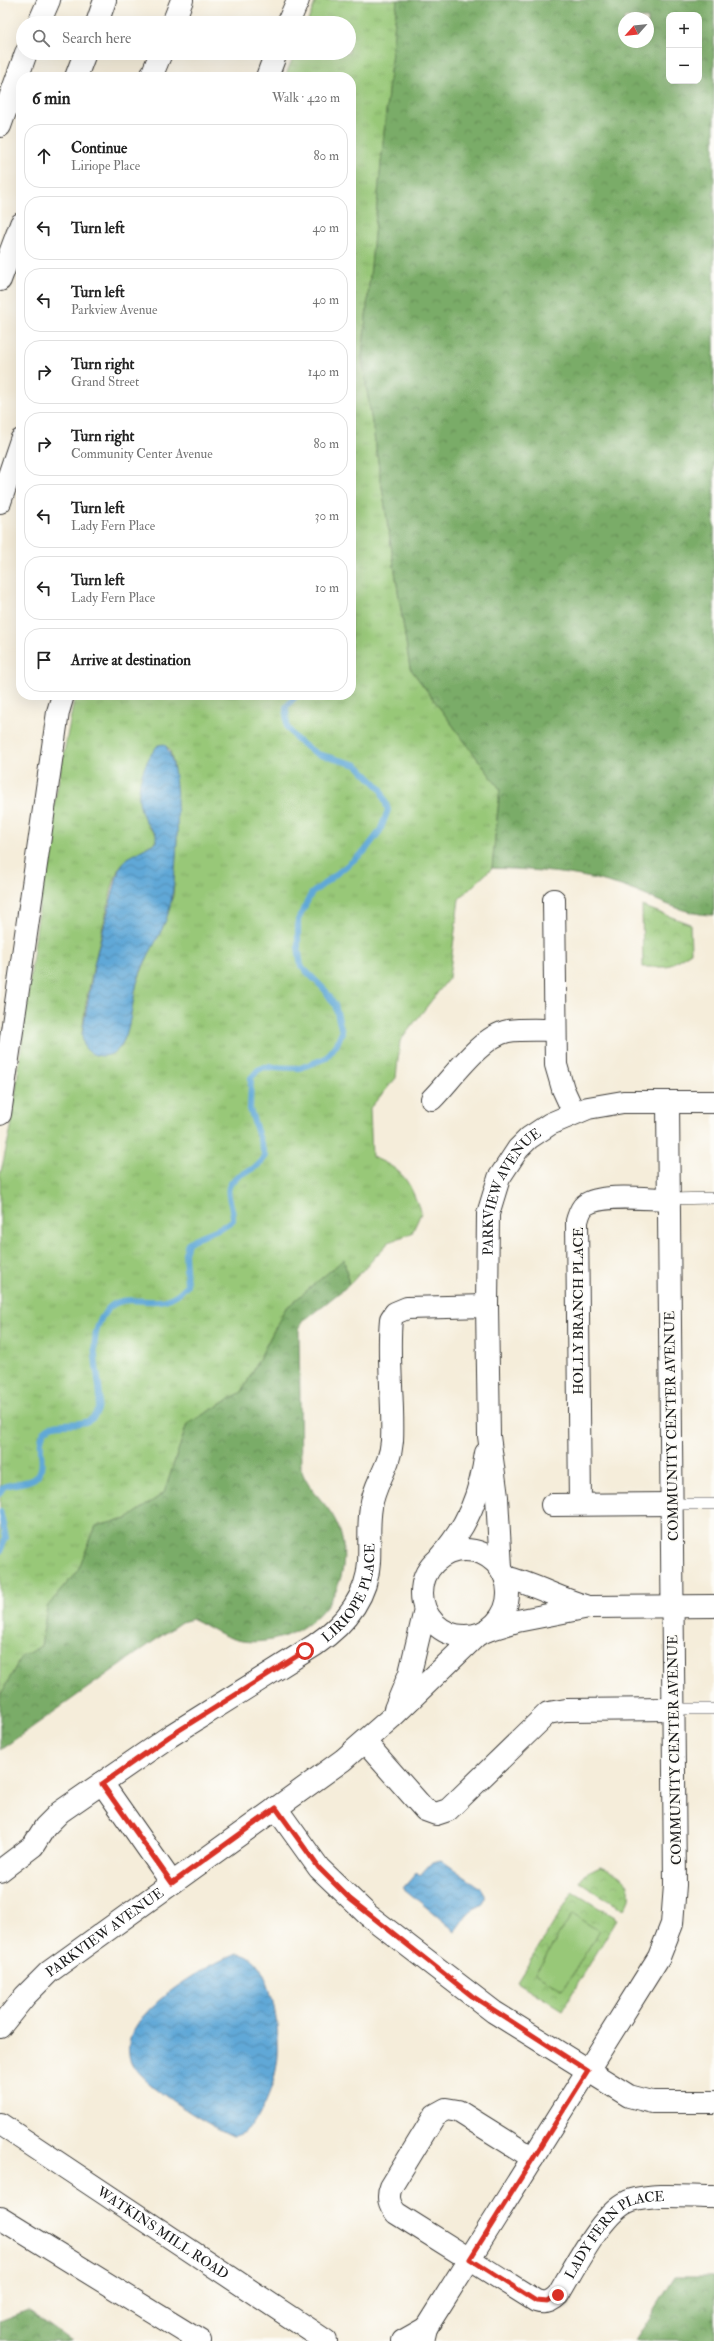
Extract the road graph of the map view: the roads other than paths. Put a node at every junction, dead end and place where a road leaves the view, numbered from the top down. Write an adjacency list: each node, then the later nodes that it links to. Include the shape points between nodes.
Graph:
1 (49, 0): 5 (main road)
2 (105, 0): 6 (main road)
3 (182, 0): 7 (main road)
4 (298, 0): 8 (main road)
5 (42, 16)
6 (99, 16)
7 (176, 16)
8 (291, 16)
9 (24, 60): 13 (main road)
10 (82, 60): 14 (main road)
11 (158, 60): 15 (main road)
12 (273, 60): 16 (main road)
13 (19, 72)
14 (78, 72)
15 (153, 72)
16 (269, 72)
17 (16, 81): 18 (main road)
18 (0, 126)
19 (16, 237): 20 (main road)
20 (0, 280)
21 (16, 455): 22 (main road)
22 (0, 502)
23 (62, 700): 30 (main road)
24 (554, 900): 25 (main road)
25 (554, 1030): 26 (main road, via 508,1031 493,1037); 29 (main road, via 559,1078)
26 (432, 1099)
27 (668, 1102): 28 (main road, PARKVIEW AVENUE); 29 (main road, PARKVIEW AVENUE, via 622,1102 595,1106); 32 (main road, COMMUNITY CENTER AVENUE)
28 (714, 1102)
29 (574, 1113): 33 (main road, PARKVIEW AVENUE, via 550,1124 529,1138 518,1149 499,1178 488,1214)
30 (0, 1114)
31 (714, 1198): 32 (lane)
32 (668, 1199): 35 (main road, HOLLY BRANCH PLACE, via 600,1199 584,1206 579,1213 577,1229); 36 (main road, COMMUNITY CENTER AVENUE)
33 (487, 1306): 34 (main road, PARKVIEW AVENUE); 50 (main road, LIRIOPE PLACE, via 407,1308 395,1313 391,1319 390,1457 372,1502 367,1577 358,1601 346,1619 315,1645 170,1736)
34 (489, 1436): 39 (main road, PARKVIEW AVENUE, via 472,1510 456,1538); 40 (main road, PARKVIEW AVENUE)
35 (580, 1504): 36 (main road); 38 (main road)
36 (671, 1504): 37 (lane); 41 (main road, COMMUNITY CENTER AVENUE)
37 (714, 1504)
38 (552, 1505)
39 (439, 1558): 40 (main road, via 460,1550 472,1550 483,1554); 44 (main road, via 431,1566 423,1582 422,1599)
40 (503, 1573): 43 (main road, via 546,1593); 45 (main road, via 508,1601 504,1613)
41 (672, 1606): 42 (main road); 43 (main road); 46 (main road, COMMUNITY CENTER AVENUE)
42 (714, 1606)
43 (588, 1607): 45 (main road, via 517,1621)
44 (425, 1610): 45 (main road, via 432,1621 452,1635 465,1636); 48 (main road, PARKVIEW AVENUE, via 410,1673)
45 (482, 1632): 48 (main road, PARKVIEW AVENUE)
46 (673, 1709): 47 (lane); 49 (main road, via 560,1710 548,1713 448,1810 436,1814 425,1810); 55 (main road, COMMUNITY CENTER AVENUE, via 675,1885 672,1924 659,1957)
47 (714, 1709)
48 (392, 1718): 49 (main road, PARKVIEW AVENUE)
49 (365, 1742): 51 (main road, PARKVIEW AVENUE)
50 (102, 1784): 52 (main road, LIRIOPE PLACE, via 50,1820 33,1846); 53 (main road)
51 (276, 1808): 53 (main road, PARKVIEW AVENUE); 55 (main road, via 315,1863 350,1899 472,1996)
52 (0, 1871)
53 (172, 1883): 54 (main road, PARKVIEW AVENUE, via 49,1972)
54 (0, 2027)
55 (588, 2071): 56 (main road, via 640,2100); 58 (main road, COMMUNITY CENTER AVENUE)
56 (714, 2102)
57 (0, 2124): 64 (main road, WATKINS MILL ROAD)
58 (533, 2158): 61 (main road, COMMUNITY CENTER AVENUE); 61 (main road, LADY FERN PLACE, via 458,2111 446,2109 435,2116 391,2187 389,2201 396,2213)
59 (714, 2197): 61 (main road, LADY FERN PLACE, via 644,2197 620,2206 603,2223 558,2295 548,2302 536,2301)
60 (0, 2218): 63 (main road)
61 (470, 2259): 62 (main road, COMMUNITY CENTER AVENUE)
62 (425, 2334): 65 (main road, COMMUNITY CENTER AVENUE)
63 (200, 2341)
64 (326, 2341)
65 (403, 2341)

